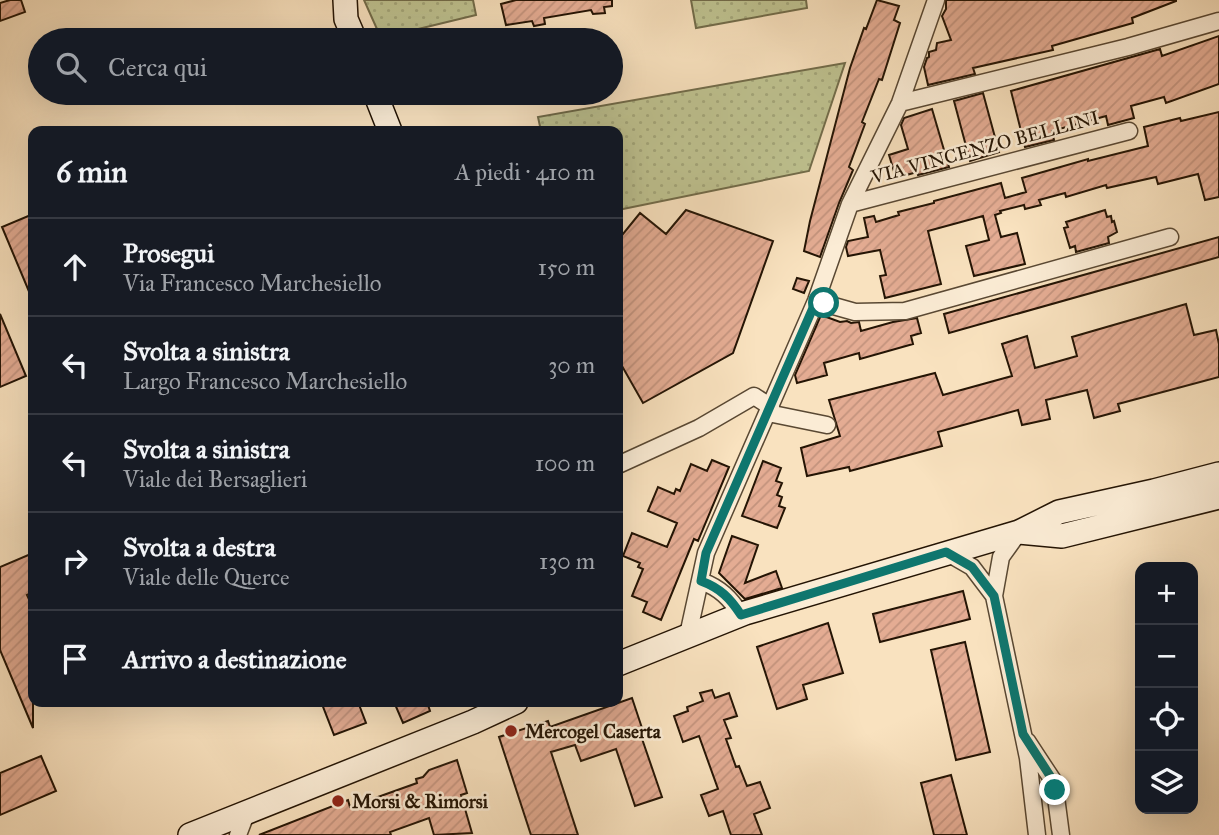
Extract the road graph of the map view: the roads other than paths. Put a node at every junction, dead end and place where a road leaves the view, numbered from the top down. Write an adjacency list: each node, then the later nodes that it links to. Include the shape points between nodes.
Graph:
1 (332, 0): 3 (main road)
2 (936, 0): 6 (street)
3 (346, 9): 5 (main road)
4 (1219, 21): 6 (street)
5 (352, 28)
6 (900, 103): 10 (street)
7 (380, 105): 8 (main road)
8 (388, 126)
9 (1129, 131): 10 (street, VIA VINCENZO BELLINI)
10 (850, 204): 12 (street)
11 (1170, 237): 12 (street, via 905,311 855,312)
12 (816, 301): 13 (street)
13 (771, 412): 14 (street); 15 (street, via 754,396 699,428); 20 (street, via 706,553)
14 (827, 425)
15 (623, 463)
16 (1219, 474): 18 (main road, via 1059,512)
17 (1219, 497): 18 (main road, via 1062,536)
18 (1019, 532): 19 (main road); 21 (street, via 1001,557)
19 (946, 552): 21 (street, via 972,567); 22 (main road)
20 (701, 581): 22 (street, via 716,586); 23 (street)
21 (994, 596): 26 (street)
22 (741, 615): 23 (main road)
23 (688, 635): 24 (main road)
24 (623, 662)
25 (508, 707): 27 (main road)
26 (1023, 734): 29 (street); 30 (street, via 1054,782)
27 (242, 824): 28 (main road)
28 (204, 833)
29 (1037, 835)
30 (1061, 835)

